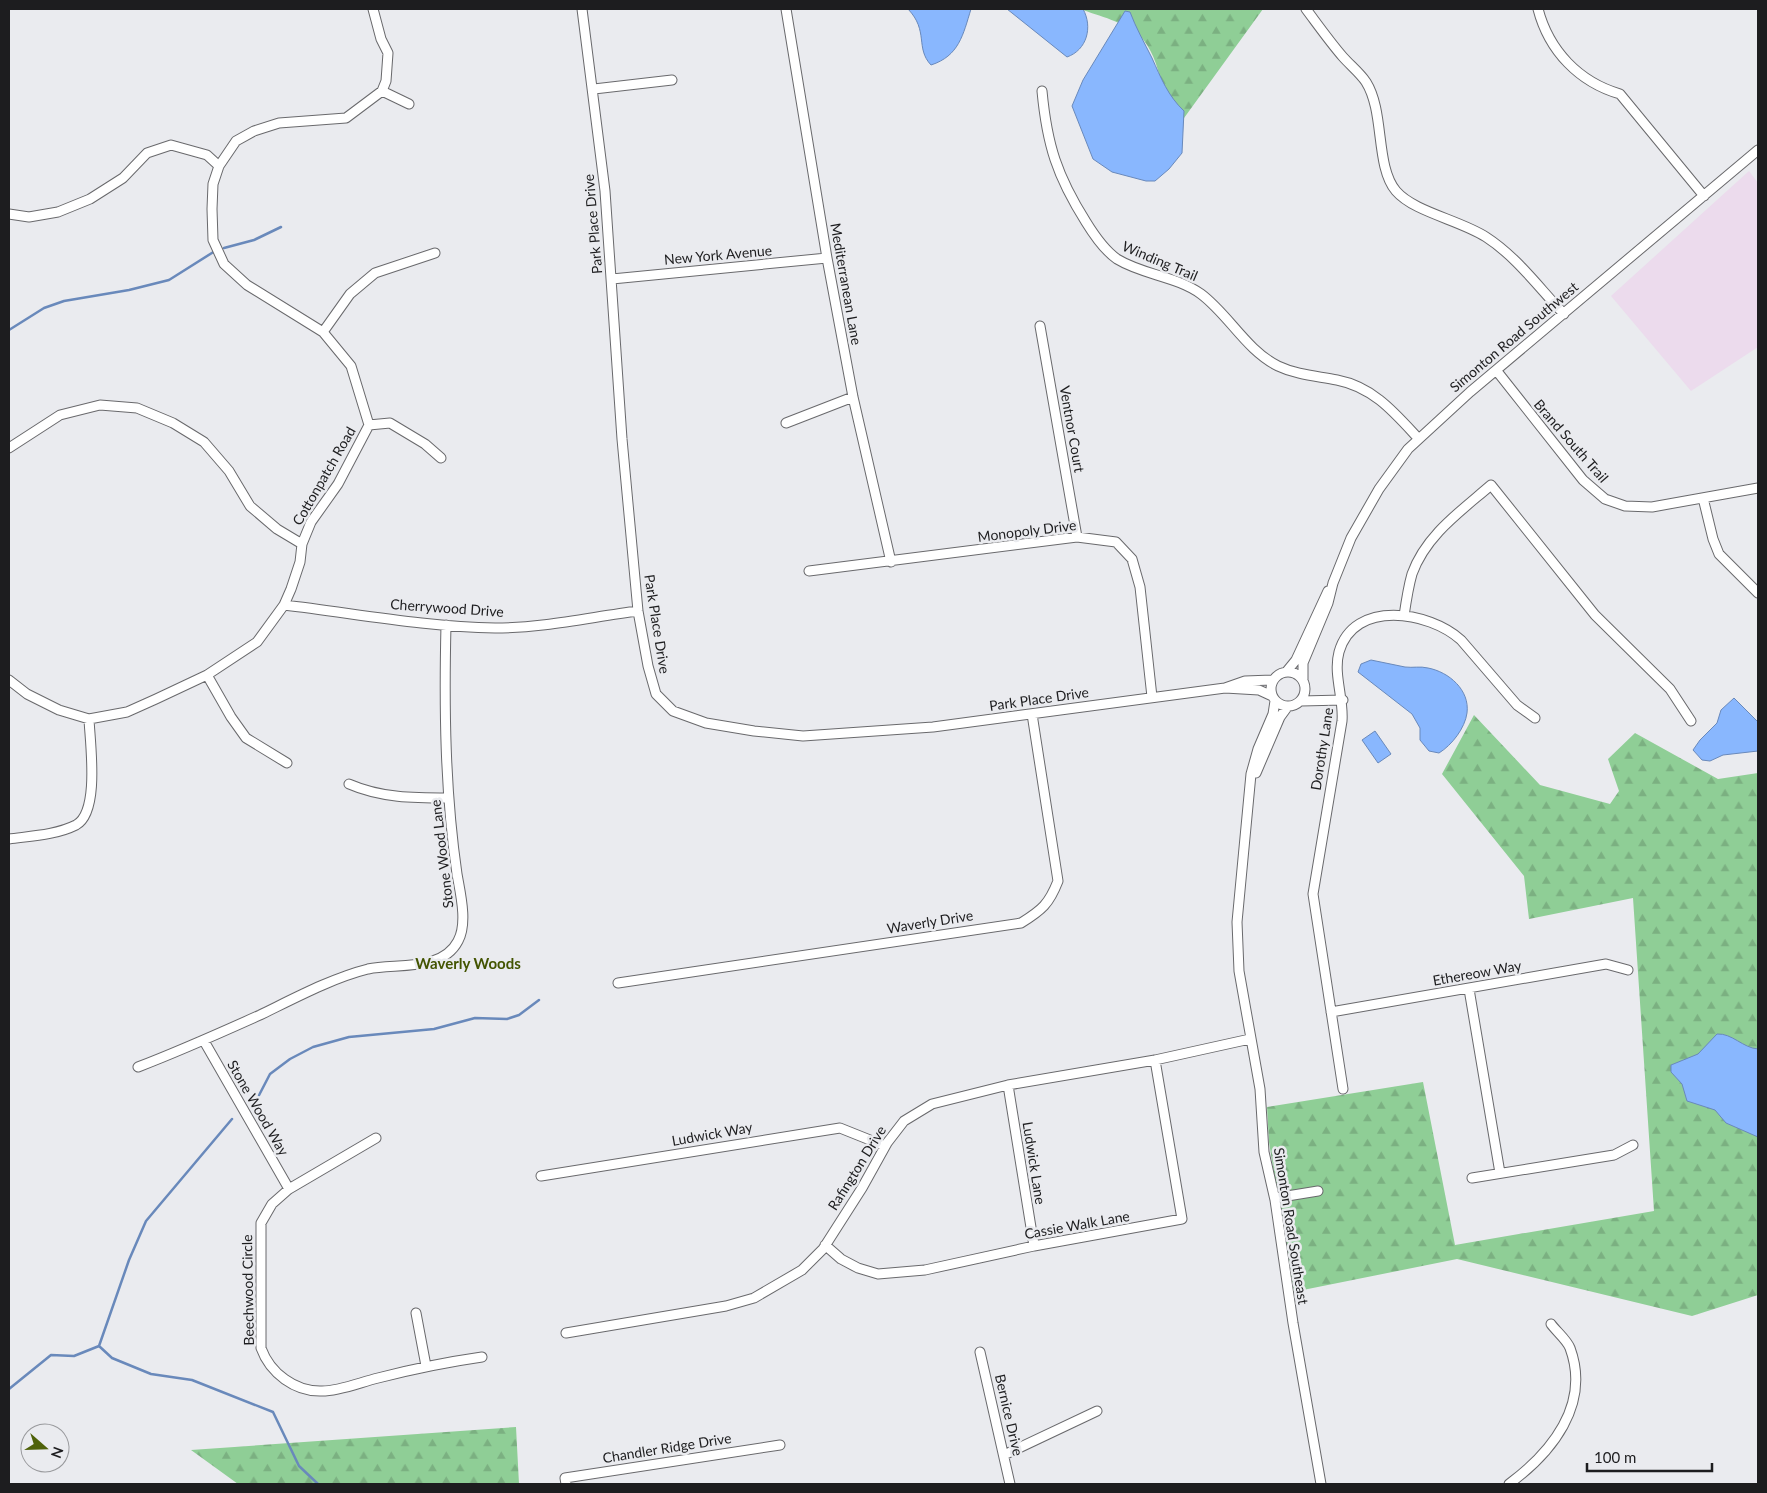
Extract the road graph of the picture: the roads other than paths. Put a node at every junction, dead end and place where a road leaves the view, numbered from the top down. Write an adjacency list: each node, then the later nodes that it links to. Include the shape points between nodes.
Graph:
1 (373, 9): 8 (street, via 388,53)
2 (582, 9): 7 (street, Park Place Drive)
3 (786, 9): 16 (street, Mediterranean Lane)
4 (1306, 9): 18 (street, via 1366,83 1378,118 1387,178 1396,191 1411,205 1448,218 1486,237 1514,258)
5 (1538, 9): 13 (street, via 1551,40 1564,59 1582,77 1620,94)
6 (672, 80): 7 (street)
7 (594, 89): 17 (street, Park Place Drive)
8 (382, 91): 10 (street); 12 (street, Cottonpatch Road, via 346,118 279,123 254,131 236,141)
9 (1042, 91): 25 (street, Winding Trail, via 1049,145 1061,180 1095,237 1110,254 1198,292 1218,308 1255,350 1278,366 1305,375 1346,382 1377,397)
10 (409, 104)
11 (1758, 150): 13 (street, Simonton Road Southwest)
12 (219, 166): 14 (street, via 207,155 171,145 147,153 123,178 90,199 58,212 29,217); 20 (street, Cottonpatch Road, via 213,184 213,240 224,264 246,286)
13 (1704, 196): 18 (street, Simonton Road Southwest)
14 (9, 214)
15 (435, 253): 20 (street, via 375,273 350,294)
16 (827, 258): 17 (street, New York Avenue); 22 (street, Mediterranean Lane)
17 (612, 279): 37 (street, Park Place Drive, via 622,439)
18 (1564, 314): 21 (street, Simonton Road Southwest)
19 (1040, 326): 30 (street, Ventnor Court)
20 (324, 332): 24 (street, Cottonpatch Road, via 351,366)
21 (1496, 370): 25 (street, Simonton Road Southwest); 29 (street, Brand South Trail, via 1583,480 1605,499 1625,506 1652,507)
22 (853, 397): 23 (street); 32 (street, Mediterranean Lane)
23 (786, 423)
24 (369, 425): 27 (street, via 390,423); 31 (street, Cottonpatch Road, via 338,484 311,522)
25 (1418, 438): 34 (street, Simonton Road Southwest, via 1396,463 1366,509)
26 (9, 448): 31 (street, Cottonpatch Road, via 60,416 100,405 136,408 173,423 204,442 229,471 250,506 277,529)
27 (441, 458)
28 (1758, 488): 29 (street, Brand South Trail)
29 (1703, 498): 35 (street, via 1719,554)
30 (1078, 537): 32 (street, Monopoly Drive); 46 (street, Monopoly Drive, via 1116,542 1132,559 1140,587)
31 (302, 544): 36 (street, Cottonpatch Road, via 300,562)
32 (891, 562): 33 (street, Monopoly Drive)
33 (809, 571)
34 (1333, 583): 40 (street, Simonton Road Southwest, via 1296,660); 44 (street, Simonton Road Southwest, via 1303,663)
35 (1758, 593)
36 (284, 605): 39 (street, Cherrywood Drive); 41 (street, Cottonpatch Road, via 257,642)
37 (638, 611): 39 (street, Cherrywood Drive, via 532,626 495,628); 52 (street, Park Place Drive, via 656,694 672,711 706,723 803,736 924,728)
38 (1404, 616): 49 (street, Dorothy Lane, via 1370,617 1347,635 1338,654); 54 (street, Dorothy Lane, via 1437,624 1453,632 1517,705); 55 (street, via 1412,575 1430,541 1491,485 1595,615 1670,689)
39 (446, 624): 59 (street, Stone Wood Lane, via 444,690)
40 (1287, 671): 43 (street); 44 (street, via 1299,675)
41 (207, 676): 53 (street, Cottonpatch Road, via 127,712); 56 (street, via 246,738)
42 (9, 680): 53 (street, Cottonpatch Road, via 27,694 59,710)
43 (1273, 680): 45 (street, Park Place Drive, via 1245,681); 47 (street)
44 (1304, 682): 48 (street, via 1311,692); 50 (street, via 1304,697)
45 (1225, 688): 46 (street, Park Place Drive); 47 (street, Park Place Drive, via 1259,690)
46 (1152, 697): 52 (street, Park Place Drive)
47 (1274, 699): 51 (street); 57 (street, via 1273,714 1258,749)
48 (1325, 699): 49 (street); 50 (street)
49 (1343, 700): 64 (street, Dorothy Lane, via 1313,894)
50 (1300, 702): 51 (street)
51 (1288, 706): 57 (street)
52 (1032, 714): 62 (street, Waverly Drive, via 1058,881 1051,899 1040,911 1021,922)
53 (89, 718): 60 (street, via 92,791 88,811 78,824 61,831)
54 (1535, 718)
55 (1691, 721)
56 (287, 763)
57 (1251, 782): 65 (street, Simonton Road Southeast, via 1237,922 1239,971)
58 (349, 784): 59 (street, via 369,793 407,798)
59 (448, 798): 66 (street, Stone Wood Lane, via 463,913 459,940 451,949 421,964 367,970 308,992)
60 (9, 839)
61 (1628, 970): 63 (street, Ethereow Way, via 1606,964)
62 (618, 983)
63 (1469, 988): 64 (street, Ethereow Way); 74 (street)
64 (1331, 1012): 70 (street, Dorothy Lane)
65 (1250, 1039): 67 (street, Rafington Drive); 79 (street, Simonton Road Southeast, via 1260,1089 1264,1152)
66 (204, 1041): 68 (street, Stone Wood Lane); 77 (street, Stone Wood Way)
67 (1155, 1060): 69 (street, Rafington Drive); 81 (street, Cassie Walk Lane, via 1182,1219)
68 (138, 1067)
69 (1008, 1085): 73 (street, Rafington Drive, via 920,1109 904,1121); 81 (street, Ludwick Lane)
70 (1343, 1089)
71 (376, 1138): 77 (street, Beechwood Circle)
72 (1632, 1145): 74 (street, via 1614,1155)
73 (885, 1146): 75 (street, Ludwick Way, via 840,1128); 80 (street, Rafington Drive)
74 (1500, 1173): 76 (street)
75 (541, 1176)
76 (1472, 1178)
77 (289, 1188): 87 (street, Beechwood Circle, via 272,1204 261,1223 261,1348 266,1361 291,1383 323,1392)
78 (1318, 1191): 79 (street)
79 (1274, 1198): 93 (street, Simonton Road Southeast, via 1292,1323)
80 (826, 1245): 81 (street, Cassie Walk Lane, via 840,1259 878,1274 925,1270); 84 (street, Rafington Drive, via 802,1270 754,1298 726,1306)
81 (1034, 1246)
82 (416, 1313): 87 (street)
83 (1551, 1324): 94 (street, via 1570,1347 1575,1375 1572,1410 1553,1443 1529,1469)
84 (566, 1333)
85 (980, 1352): 90 (street, Bernice Drive)
86 (482, 1357): 87 (street, Beechwood Circle)
87 (426, 1366)
88 (1097, 1411): 90 (street)
89 (780, 1445): 91 (street, Chandler Ridge Drive, via 565,1478)
90 (1004, 1455): 92 (street, Bernice Drive)
91 (566, 1484)
92 (1010, 1484)
93 (1321, 1484)
94 (1509, 1484)

